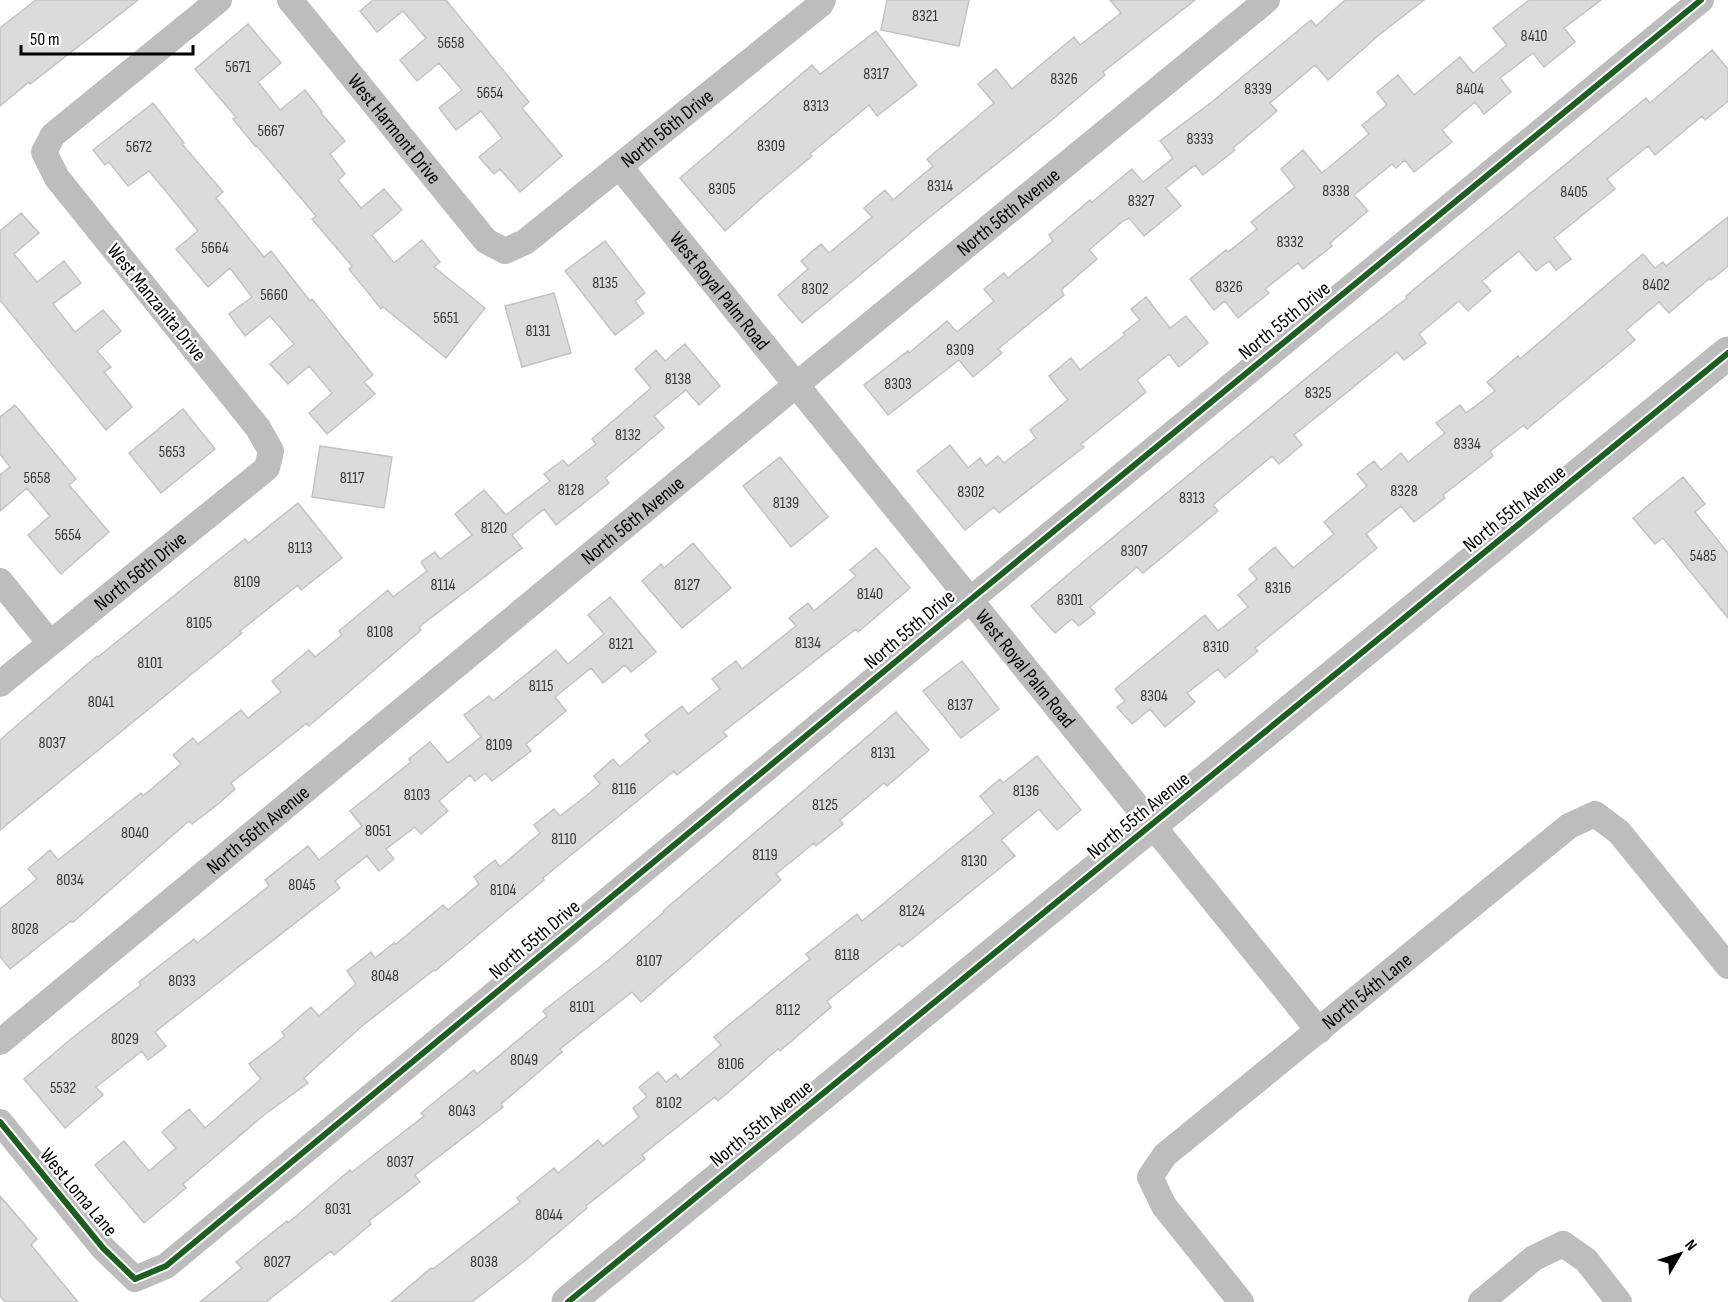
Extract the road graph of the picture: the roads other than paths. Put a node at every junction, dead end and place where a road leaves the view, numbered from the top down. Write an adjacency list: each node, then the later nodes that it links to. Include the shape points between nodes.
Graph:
1 (219, 0): 10 (street, West Manzanita Drive, via 53,135 44,152 57,178 258,428)
2 (291, 0): 7 (street, West Harmont Drive, via 486,241)
3 (823, 0): 6 (street, North 56th Drive)
4 (1267, 0): 9 (street, North 56th Avenue)
5 (1701, 0): 12 (street, North 55th Drive)
6 (620, 167): 7 (street, North 56th Drive, via 525,242); 9 (street, West Royal Palm Road)
7 (505, 251)
8 (1728, 354): 15 (street, North 55th Avenue)
9 (796, 385): 12 (street, West Royal Palm Road); 18 (street, North 56th Avenue)
10 (271, 451): 13 (street, North 56th Drive, via 267,468)
11 (0, 581): 13 (street)
12 (970, 600): 15 (street, West Royal Palm Road); 20 (street, North 55th Drive, via 166,1266)
13 (51, 643): 14 (street, North 56th Drive)
14 (0, 684)
15 (1152, 824): 17 (street, West Royal Palm Road); 21 (street, North 55th Avenue)
16 (1728, 966): 17 (street, North 54th Lane, via 1619,832 1595,814 1569,826)
17 (1319, 1031): 22 (street, North 54th Lane, via 1165,1155 1150,1177 1164,1206)
18 (0, 1042)
19 (0, 1122): 20 (street, West Loma Lane, via 103,1248)
20 (135, 1279)
21 (568, 1302)
22 (1241, 1302)
23 (1481, 1302): 24 (street, via 1534,1258 1563,1244 1586,1260)
24 (1619, 1302)

